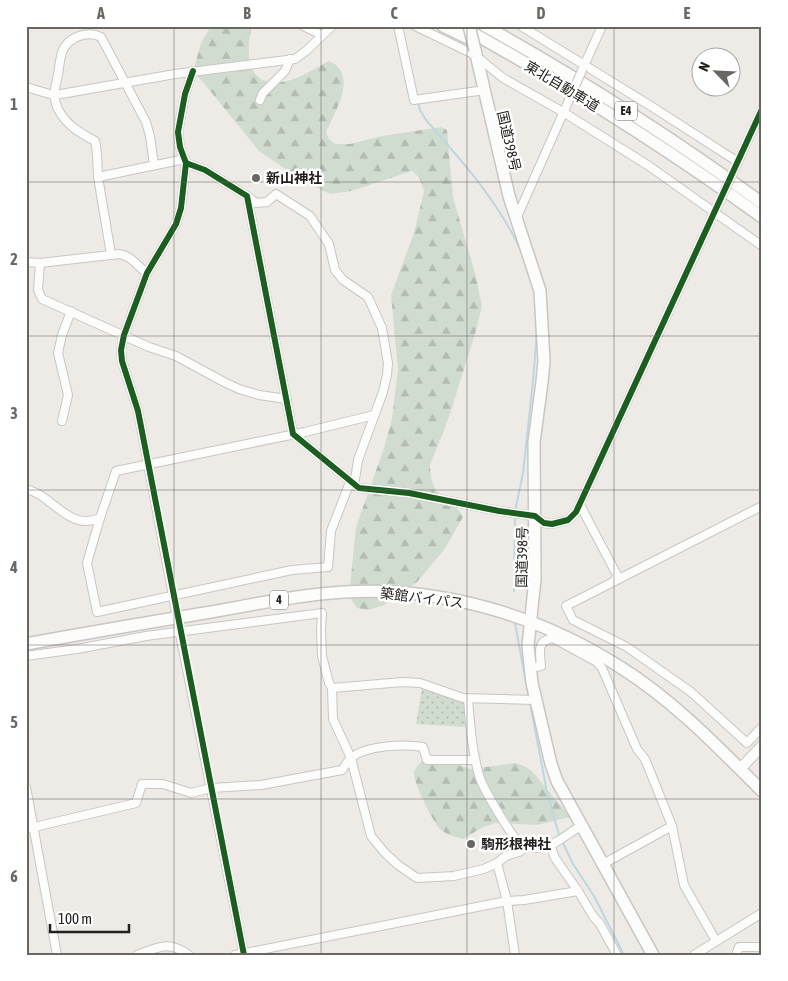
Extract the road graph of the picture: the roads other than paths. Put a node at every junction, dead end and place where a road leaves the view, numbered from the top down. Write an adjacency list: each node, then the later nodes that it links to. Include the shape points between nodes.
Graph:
1 (304, 26): 12 (street)
2 (332, 26): 12 (street)
3 (398, 26): 21 (street, via 414,100)
4 (415, 26): 14 (street)
5 (443, 26): 16 (highway)
6 (460, 26): 16 (highway, 東北自動車道 / E4)
7 (469, 26): 14 (highway, 国道398号, bridge)
8 (485, 26): 13 (highway, 東北自動車道 / E4)
9 (491, 26): 13 (highway)
10 (520, 26): 17 (street)
11 (602, 26): 17 (street)
12 (322, 36): 15 (street, via 295,59)
13 (518, 45): 31 (highway, 東北自動車道 / E4, via 644,122)
14 (474, 53): 21 (highway, 国道398号); 24 (street, via 503,78)
15 (290, 59): 18 (street); 23 (street)
16 (524, 63): 34 (highway, 東北自動車道 / E4, via 638,132)
17 (584, 67): 24 (street, bridge); 27 (street)
18 (193, 71): 19 (street); 26 (street, via 178,132)
19 (125, 82): 22 (street); 22 (street, via 101,37 86,34 70,41 62,52); 28 (street, via 146,122)
20 (26, 87): 22 (street)
21 (485, 90): 33 (highway, 国道398号)
22 (53, 95): 29 (street, via 64,119 95,141)
23 (260, 100)
24 (564, 109): 32 (street); 33 (street)
25 (762, 109): 27 (street)
26 (186, 161): 28 (street); 30 (street); 39 (street, via 176,224)
27 (737, 164): 32 (street, bridge)
28 (154, 165): 29 (street)
29 (98, 177): 36 (street)
30 (247, 196): 42 (street); 43 (street, via 256,202 267,202 276,194 310,216 329,244 335,270 343,280 368,297 382,328 388,362 383,392)
31 (762, 203)
32 (715, 211): 35 (street); 49 (street)
33 (516, 217): 51 (highway, 国道398号, via 540,290 542,313 543,375 534,442)
34 (762, 217)
35 (762, 246)
36 (111, 255): 38 (street); 39 (street, via 128,256)
37 (26, 262): 38 (street)
38 (40, 263): 40 (street, via 38,290 42,299)
39 (146, 273): 41 (street)
40 (71, 311): 41 (street); 44 (street, via 58,354 68,395)
41 (124, 335): 42 (street, via 176,356 239,389); 46 (street, via 122,361 138,411)
42 (287, 399): 45 (street)
43 (374, 415): 45 (street); 47 (street)
44 (62, 421)
45 (293, 434): 46 (street); 47 (street)
46 (147, 465): 52 (street, via 116,471); 54 (street)
47 (352, 484): 51 (street, via 359,488 409,493); 54 (street, via 331,531 328,567 292,570)
48 (26, 489): 52 (street, via 45,498 68,516 88,521)
49 (580, 505): 51 (street, via 568,520 560,524 544,523); 53 (street, via 617,575)
50 (762, 506): 53 (street)
51 (535, 516): 56 (highway, 国道398号)
52 (100, 518): 54 (street, via 88,563 97,612)
53 (615, 581): 64 (street, via 566,606 573,620 627,647 691,692 747,743)
54 (172, 596): 55 (street)
55 (176, 612)
56 (531, 622): 58 (highway, 築館バイパス / 4, via 451,600 407,594 346,592 280,600); 60 (highway, 国道398号); 68 (highway, 築館バイパス / 4, via 595,652 645,684)
57 (179, 628): 59 (street); 61 (street, via 322,613 322,656); 70 (street)
58 (26, 644)
59 (26, 656)
60 (530, 668): 63 (highway, 国道398号); 73 (street, via 541,666 541,644 553,638 602,668)
61 (332, 688): 62 (street, via 411,682); 66 (street, via 333,719)
62 (468, 699): 63 (street); 67 (street)
63 (530, 700): 72 (highway, 国道398号, via 556,780)
64 (762, 727)
65 (762, 746): 68 (main road)
66 (351, 758): 67 (street, via 387,746 414,746 423,747 427,760); 70 (street, via 342,770 261,785); 77 (street, via 371,836 409,873 417,878 454,876)
67 (475, 760): 76 (street, via 479,777 496,808 516,839)
68 (740, 769): 71 (highway, 築館バイパス / 4)
69 (26, 787): 74 (street)
70 (211, 788): 74 (street, via 191,793 163,784 142,784 136,803); 84 (street)
71 (762, 791)
72 (581, 826): 75 (street); 78 (highway, 国道398号)
73 (672, 826): 78 (street); 82 (street, via 684,885)
74 (30, 828): 85 (street)
75 (550, 845): 76 (street, via 540,848); 79 (street)
76 (527, 846): 77 (street)
77 (497, 863): 80 (street)
78 (603, 864): 90 (highway, 国道398号)
79 (578, 891): 80 (street); 89 (street)
80 (507, 901): 84 (street); 88 (street)
81 (762, 913): 82 (street)
82 (716, 941): 91 (street)
83 (762, 947): 92 (street, via 739,947)
84 (241, 954)
85 (57, 955)
86 (137, 955): 87 (street, via 173,946)
87 (189, 955)
88 (515, 955)
89 (616, 955)
90 (653, 955)
91 (694, 955)
92 (736, 955)

